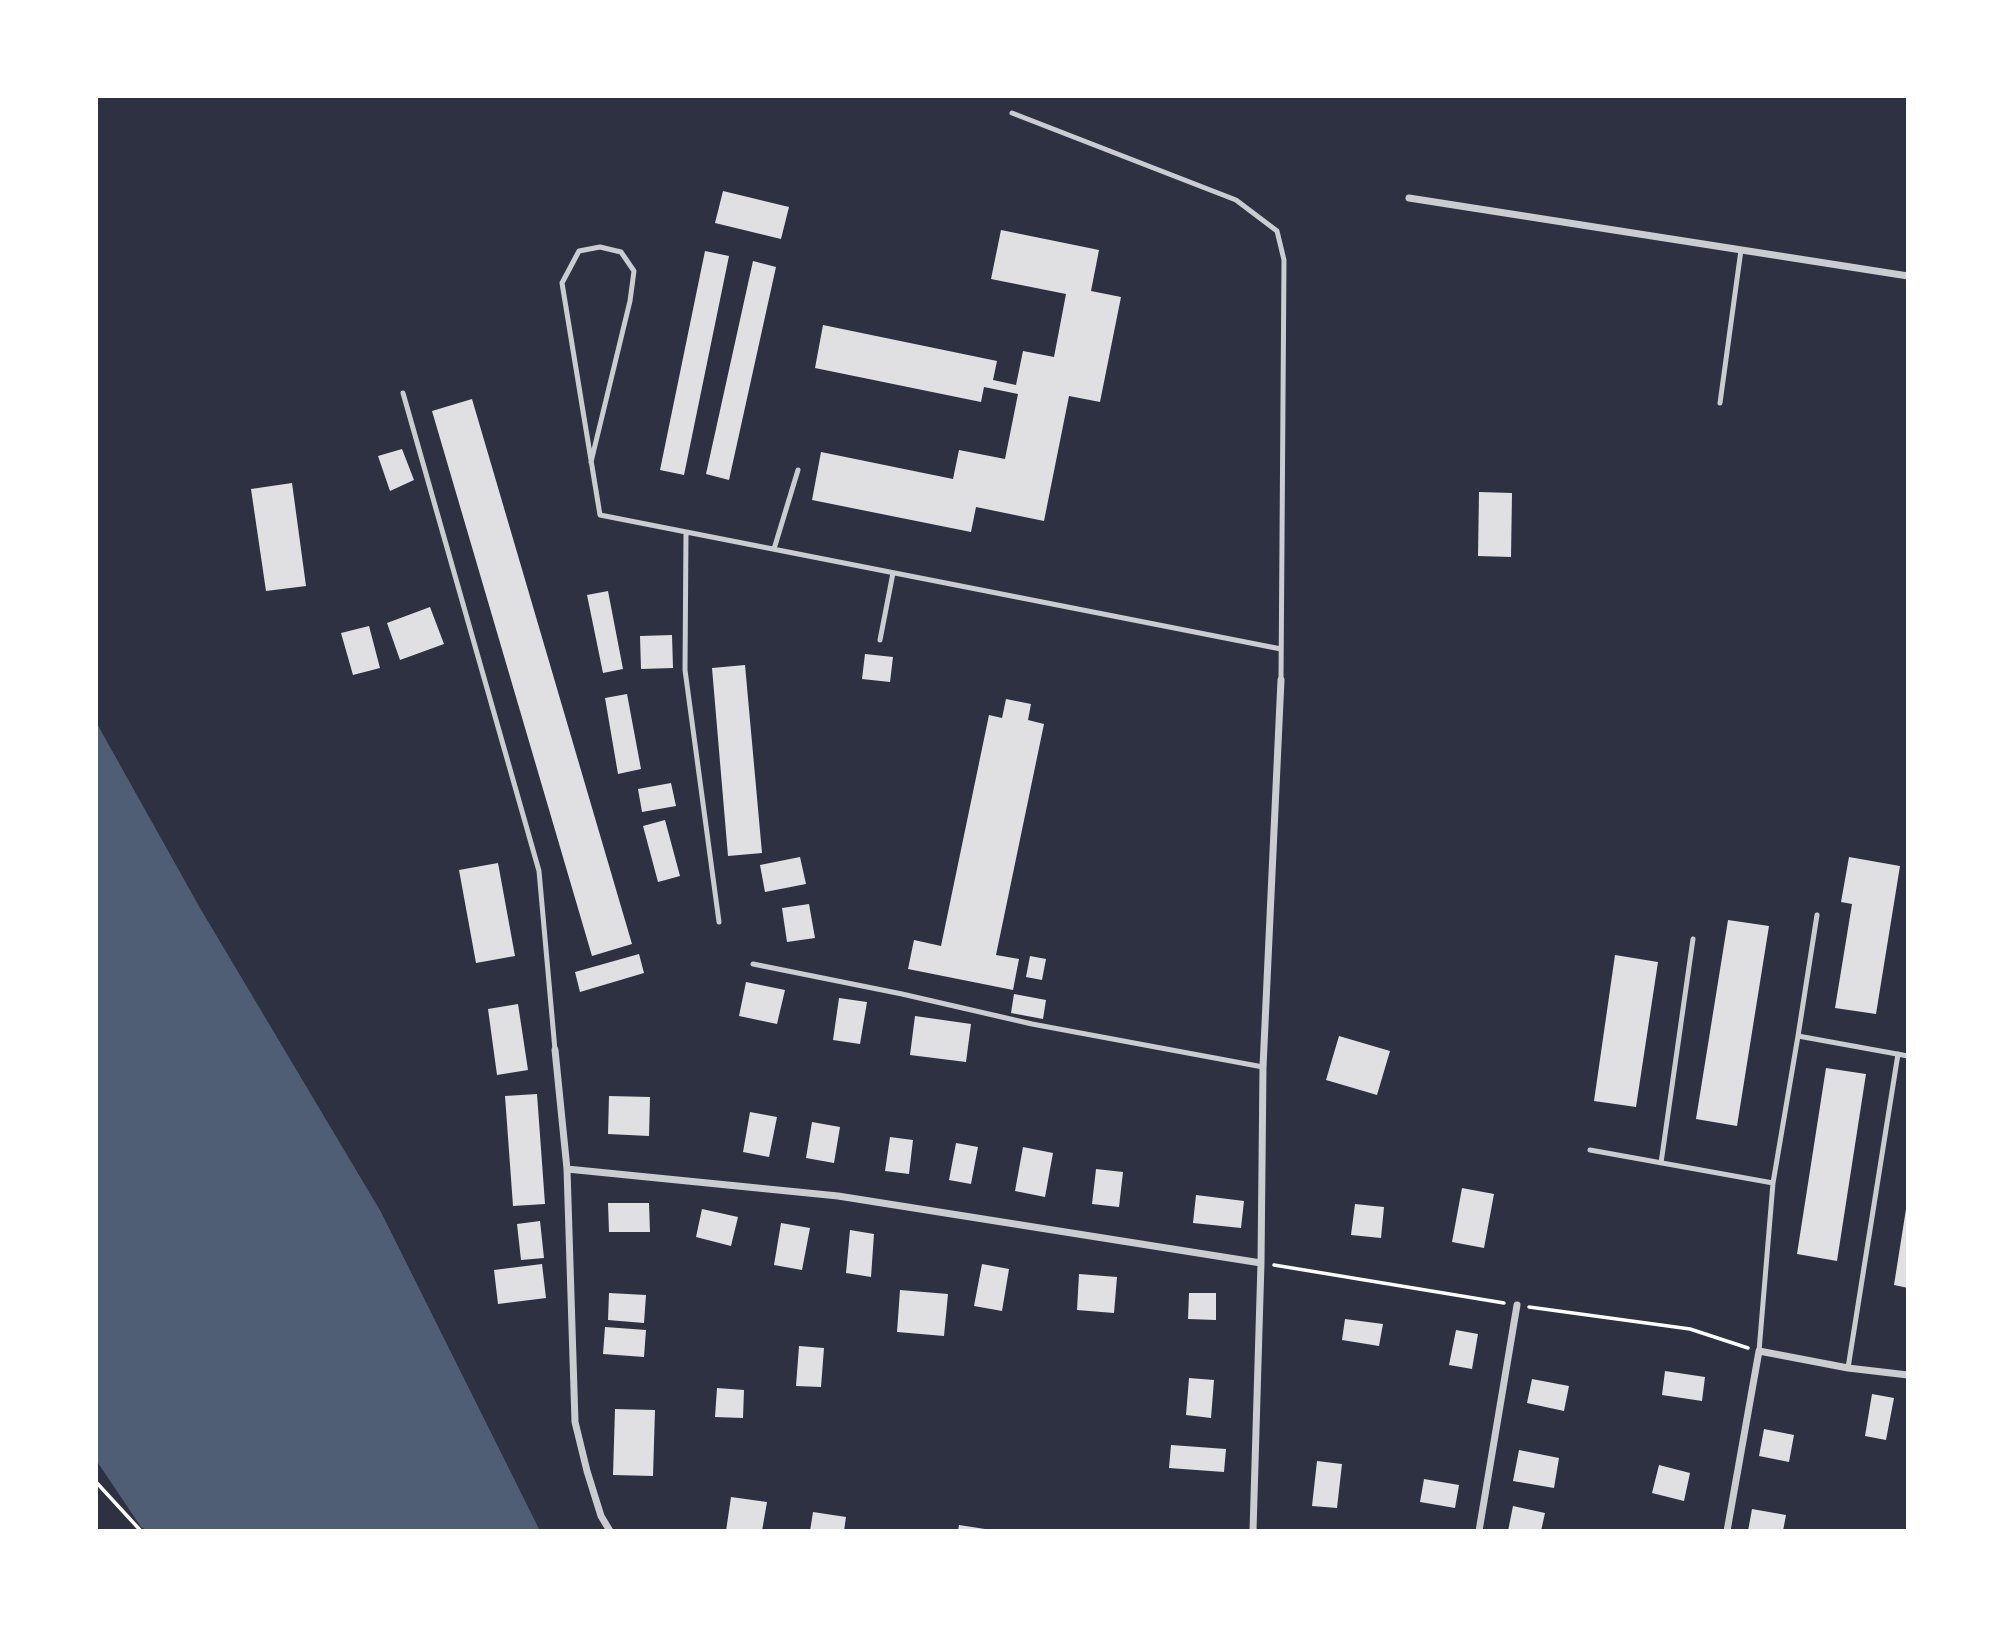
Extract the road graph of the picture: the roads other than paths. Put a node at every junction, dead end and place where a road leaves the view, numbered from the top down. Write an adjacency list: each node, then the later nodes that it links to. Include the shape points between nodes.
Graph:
1 (1013, 113): 13 (lane, via 1236,200 1277,231 1284,260)
2 (1409, 198): 3 (street)
3 (1741, 250): 4 (street); 6 (lane)
4 (1908, 276)
5 (403, 393): 20 (lane, via 539,871)
6 (1720, 403)
7 (591, 462): 7 (lane, via 562,283 579,251 600,247 621,252 634,271); 9 (lane, via 600,515)
8 (798, 470): 10 (lane)
9 (686, 532): 10 (lane); 16 (lane, via 685,670)
10 (774, 549): 11 (lane)
11 (893, 573): 12 (lane); 13 (lane)
12 (880, 640)
13 (1281, 649): 14 (lane)
14 (1281, 680): 23 (street)
15 (1817, 915): 19 (lane)
16 (719, 922)
17 (1693, 940): 25 (lane)
18 (753, 964): 23 (lane, via 1032,1024)
19 (1798, 1036): 21 (lane); 27 (lane)
20 (555, 1050): 26 (street)
21 (1898, 1054): 22 (lane); 31 (lane)
22 (1908, 1056)
23 (1263, 1067): 28 (street)
24 (1590, 1150): 25 (lane)
25 (1661, 1163): 27 (lane)
26 (567, 1169): 28 (street, via 838,1196); 33 (street, via 575,1422 601,1516)
27 (1773, 1183): 30 (lane)
28 (1261, 1263): 34 (street)
29 (1517, 1305): 35 (street)
30 (1759, 1352): 31 (street); 36 (street)
31 (1848, 1368): 32 (street)
32 (1908, 1375)
33 (610, 1531)
34 (1253, 1531)
35 (1479, 1531)
36 (1727, 1531)

